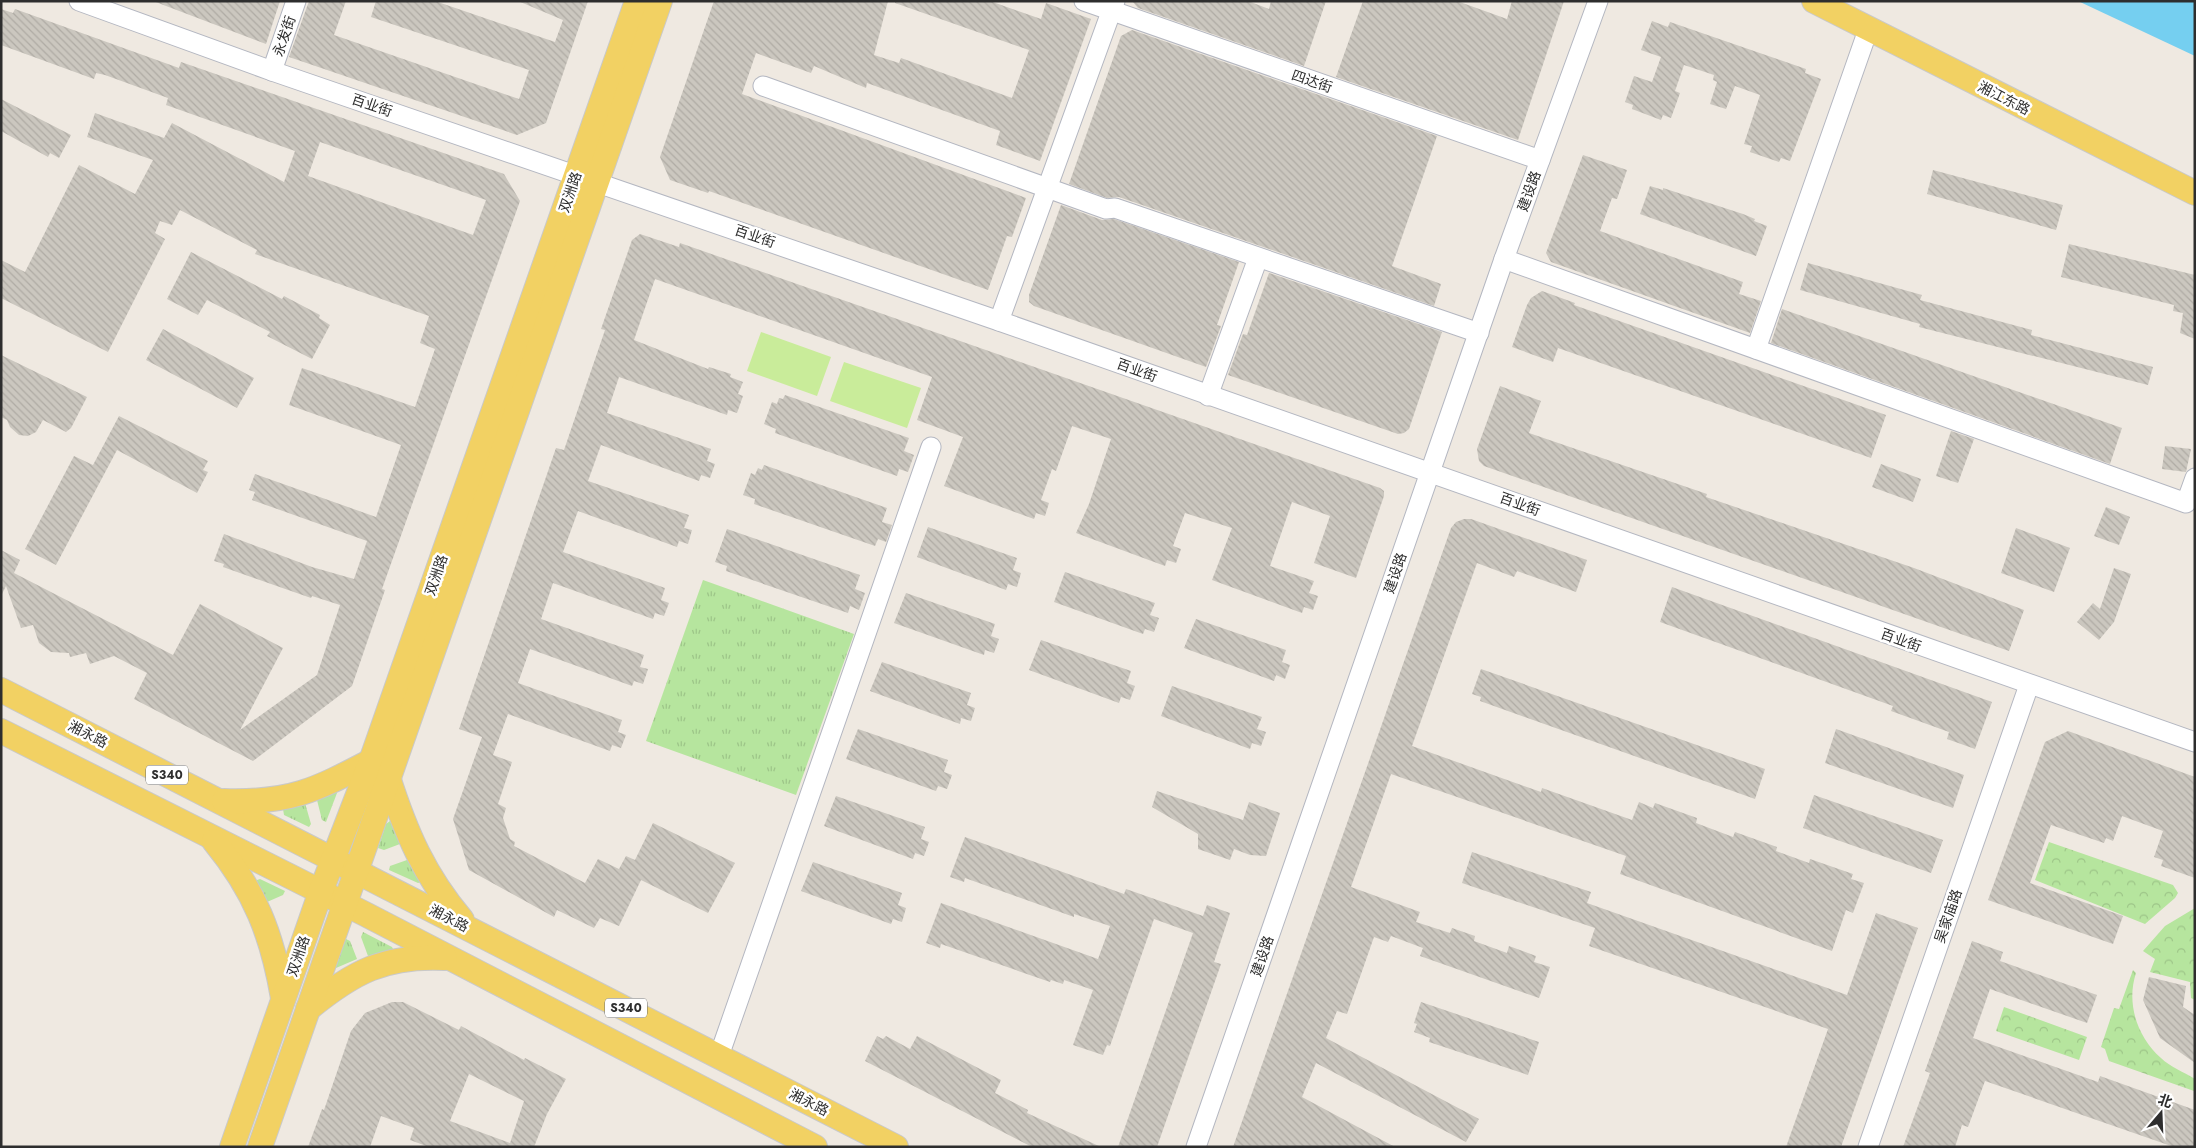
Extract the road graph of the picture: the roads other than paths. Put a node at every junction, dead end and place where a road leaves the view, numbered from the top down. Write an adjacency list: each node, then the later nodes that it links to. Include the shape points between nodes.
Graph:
1 (79, 1): 10 (street, 百业街)
2 (296, 1): 10 (street, 永发街)
3 (637, 1): 13 (main road, 双洲路)
4 (660, 1): 13 (main road, 双洲路)
5 (1084, 1): 8 (street, 四达街)
6 (1598, 1): 12 (street, 建设路)
7 (1814, 1): 9 (main road, 湘江东路)
8 (1113, 6): 12 (street, 四达街); 14 (street)
9 (1868, 30): 15 (main road, 湘江东路); 20 (street)
10 (272, 71): 13 (street, 百业街)
11 (763, 86): 14 (street)
12 (1540, 160): 17 (street, 建设路)
13 (586, 178): 18 (street, 百业街); 30 (main road, 双洲路)
14 (1047, 188): 16 (street); 18 (street)
15 (2195, 193)
16 (1258, 258): 19 (street); 21 (street)
17 (1504, 259): 19 (street, 建设路); 20 (street)
18 (999, 321): 21 (street, 百业街)
19 (1479, 333): 23 (street, 建设路)
20 (1756, 349): 24 (street, via 2186,503)
21 (1208, 396): 23 (street, 百业街)
22 (931, 447): 44 (street)
23 (1430, 472): 25 (street, 百业街); 51 (street, 建设路)
24 (2195, 478)
25 (2029, 685): 28 (street, 百业街); 52 (street, 吴家庙路)
26 (1, 690): 29 (main road, 湘永路 / S340)
27 (1, 730): 31 (main road, S340)
28 (2195, 742)
29 (110, 746): 31 (main road); 32 (main road, 湘永路 / S340)
30 (380, 769): 32 (main road, via 290,798 257,802); 34 (main road, 双洲路); 35 (main road, 双洲路); 38 (main road, via 417,855 440,894)
31 (95, 778): 33 (main road, S340)
32 (218, 801): 34 (main road, 湘永路 / S340)
33 (208, 834): 36 (main road, S340); 42 (main road, via 233,864 260,912 278,969)
34 (333, 859): 35 (main road, 湘永路 / S340); 36 (main road, 双洲路)
35 (356, 871): 37 (main road, 双洲路); 38 (main road, 湘永路 / S340)
36 (321, 892): 37 (main road, S340); 42 (main road, 双洲路)
37 (344, 903): 40 (main road, S340); 43 (main road, 双洲路)
38 (468, 928): 39 (main road, 湘永路 / S340)
39 (508, 948): 41 (main road); 44 (main road, 湘永路 / S340)
40 (451, 959): 41 (main road, S340); 43 (main road, via 417,956 389,962 349,979)
41 (492, 980): 49 (main road, S340)
42 (283, 998): 45 (main road, 双洲路)
43 (308, 1009): 46 (main road, 双洲路)
44 (719, 1056): 50 (main road, 湘永路 / S340)
45 (250, 1094): 46 (main road); 47 (main road, 双洲路)
46 (276, 1103): 48 (main road, 双洲路)
47 (232, 1147)
48 (260, 1147)
49 (815, 1147)
50 (896, 1147)
51 (1196, 1147)
52 (1868, 1147)

